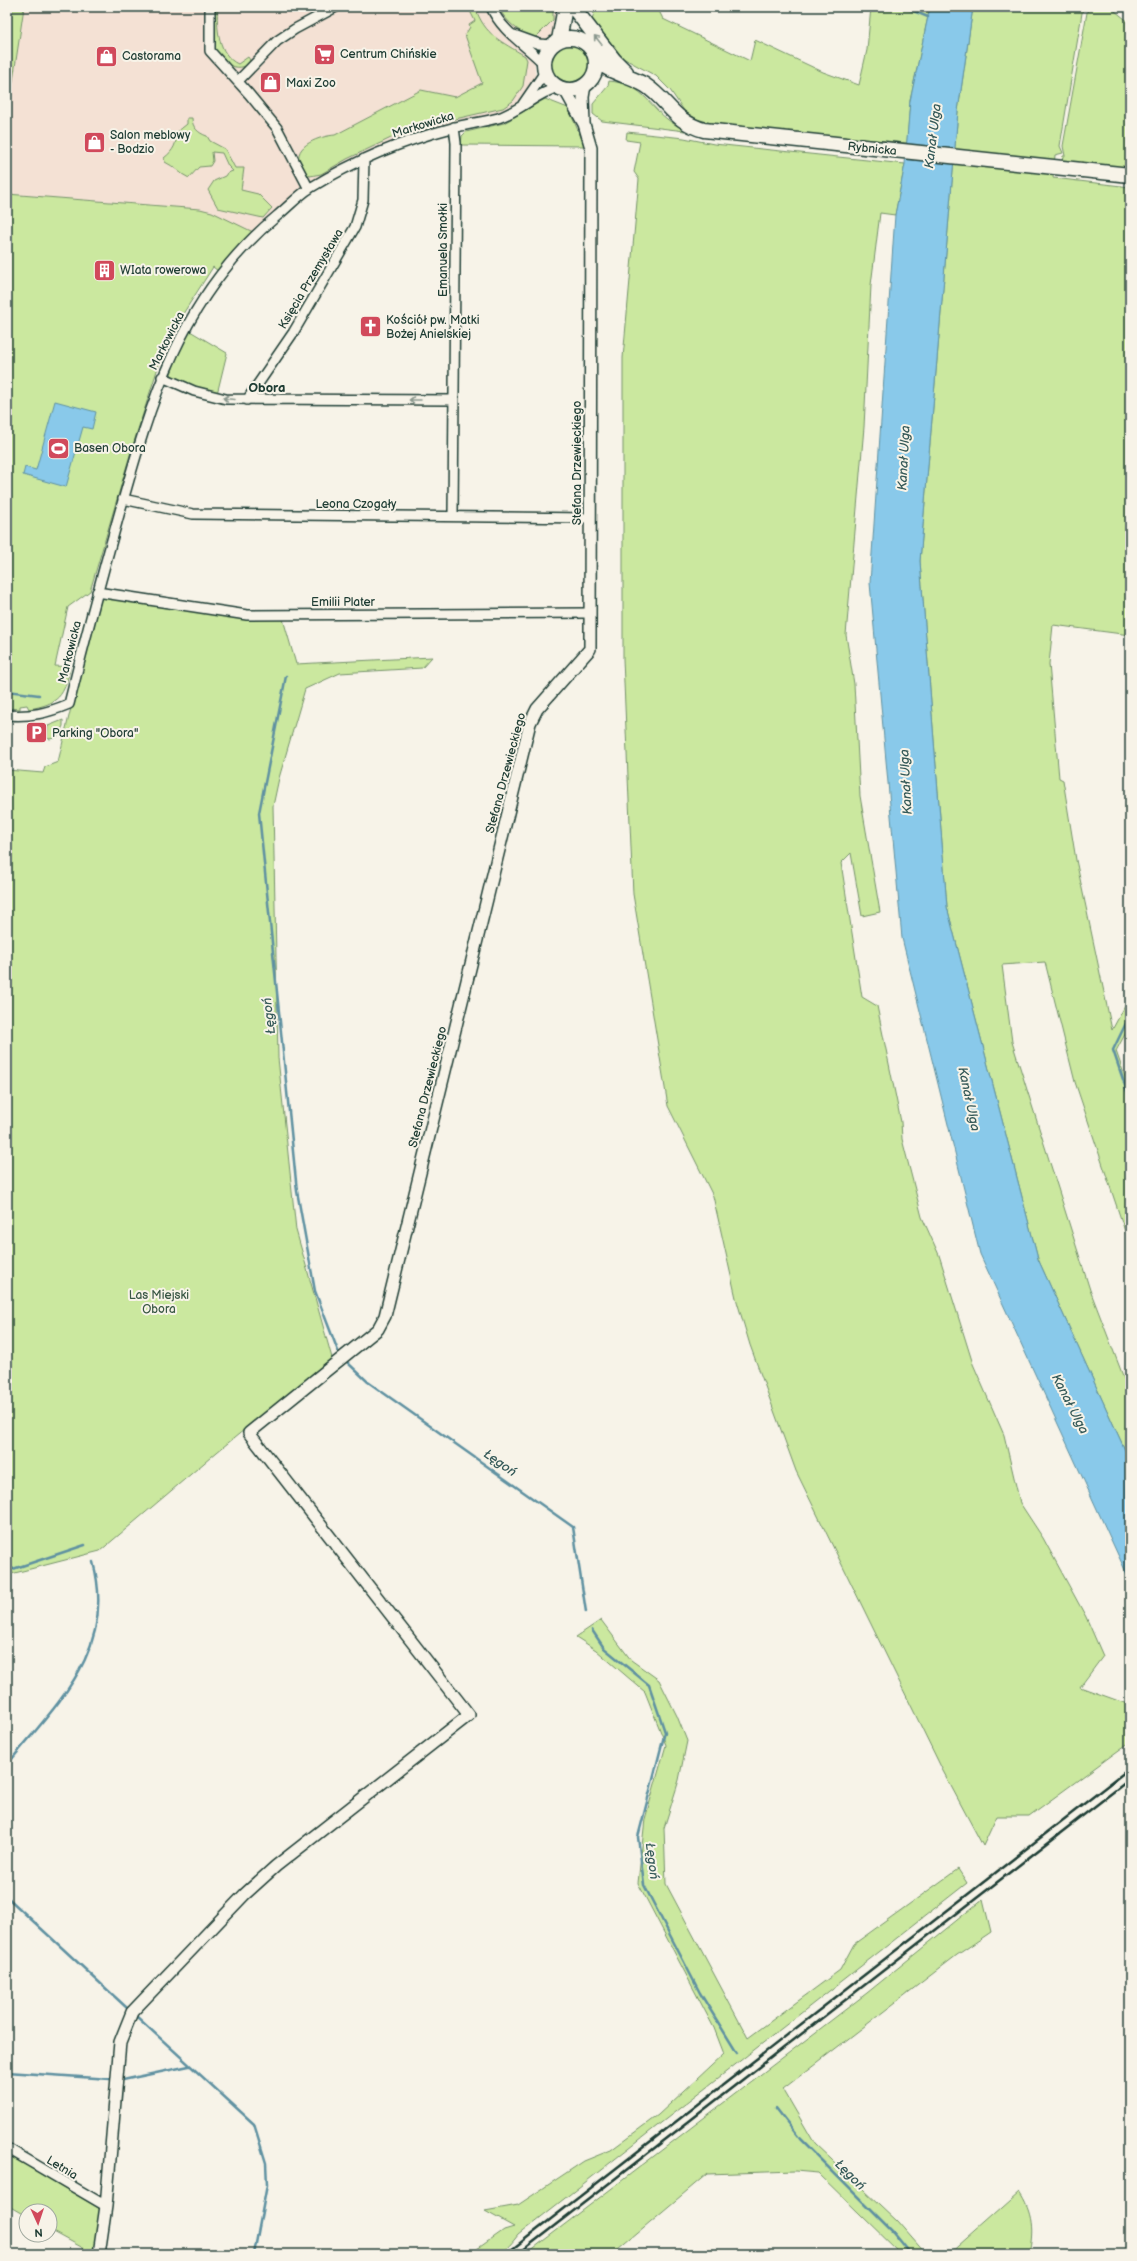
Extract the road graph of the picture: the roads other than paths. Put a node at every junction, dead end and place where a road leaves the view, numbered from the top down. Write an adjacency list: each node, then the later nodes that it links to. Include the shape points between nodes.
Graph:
1 (210, 7): 13 (street, via 210,49)
2 (336, 7): 13 (street, via 295,28 277,41)
3 (491, 7): 7 (street, via 500,22)
4 (565, 7): 9 (main road)
5 (568, 7): 8 (main road, Rybnicka)
6 (573, 7): 12 (main road, one-way to 6, via 614,60)
7 (512, 34): 9 (street, via 539,44); 11 (street)
8 (578, 39): 9 (main road, via 569,38); 10 (main road, Rybnicka, via 591,48)
9 (556, 42): 11 (main road, via 546,54)
10 (596, 59): 12 (main road, Rybnicka); 14 (main road, via 594,73)
11 (545, 68): 15 (main road, via 550,81); 16 (street, Markowicka)
12 (632, 78): 14 (main road, via 606,78); 20 (main road, Rybnicka, via 652,90 687,124 704,130)
13 (238, 81): 21 (street, via 277,128)
14 (587, 83): 15 (main road, via 576,89); 17 (street, Stefana Drzewieckiego, via 583,97)
15 (562, 88): 16 (street, Markowicka); 17 (street, Stefana Drzewieckiego)
16 (523, 104): 18 (street, Markowicka, via 498,118)
17 (584, 124): 27 (street, Stefana Drzewieckiego, via 591,148)
18 (454, 127): 19 (street, Markowicka, via 411,140); 24 (street, Emanuela Smołki)
19 (364, 159): 21 (street, Markowicka); 23 (street, Księcia Przemysława, via 363,200 355,227 293,333)
20 (1130, 175)
21 (309, 189): 22 (street, Markowicka, via 252,238 211,287 184,329)
22 (162, 377): 23 (street, one-way to 22, via 220,398 194,391); 25 (street, Markowicka)
23 (247, 400): 24 (street, one-way to 23)
24 (454, 400): 26 (street, Emanuela Smołki)
25 (123, 499): 26 (street, Leona Czogały, via 193,514); 28 (street, Markowicka)
26 (453, 516): 27 (street, Leona Czogały)
27 (590, 518): 29 (street, Stefana Drzewieckiego)
28 (97, 592): 29 (street, Emilii Plater, via 247,615); 30 (street, Markowicka, via 69,704 40,715)
29 (590, 613): 32 (street, Stefana Drzewieckiego, via 590,649 537,708 530,723 385,1316 378,1329 249,1433 469,1715 276,1866 245,1894 132,2012 120,2042)
30 (7, 715)
31 (7, 2148): 32 (street, Letnia)
32 (106, 2206): 33 (street)
33 (99, 2254)

